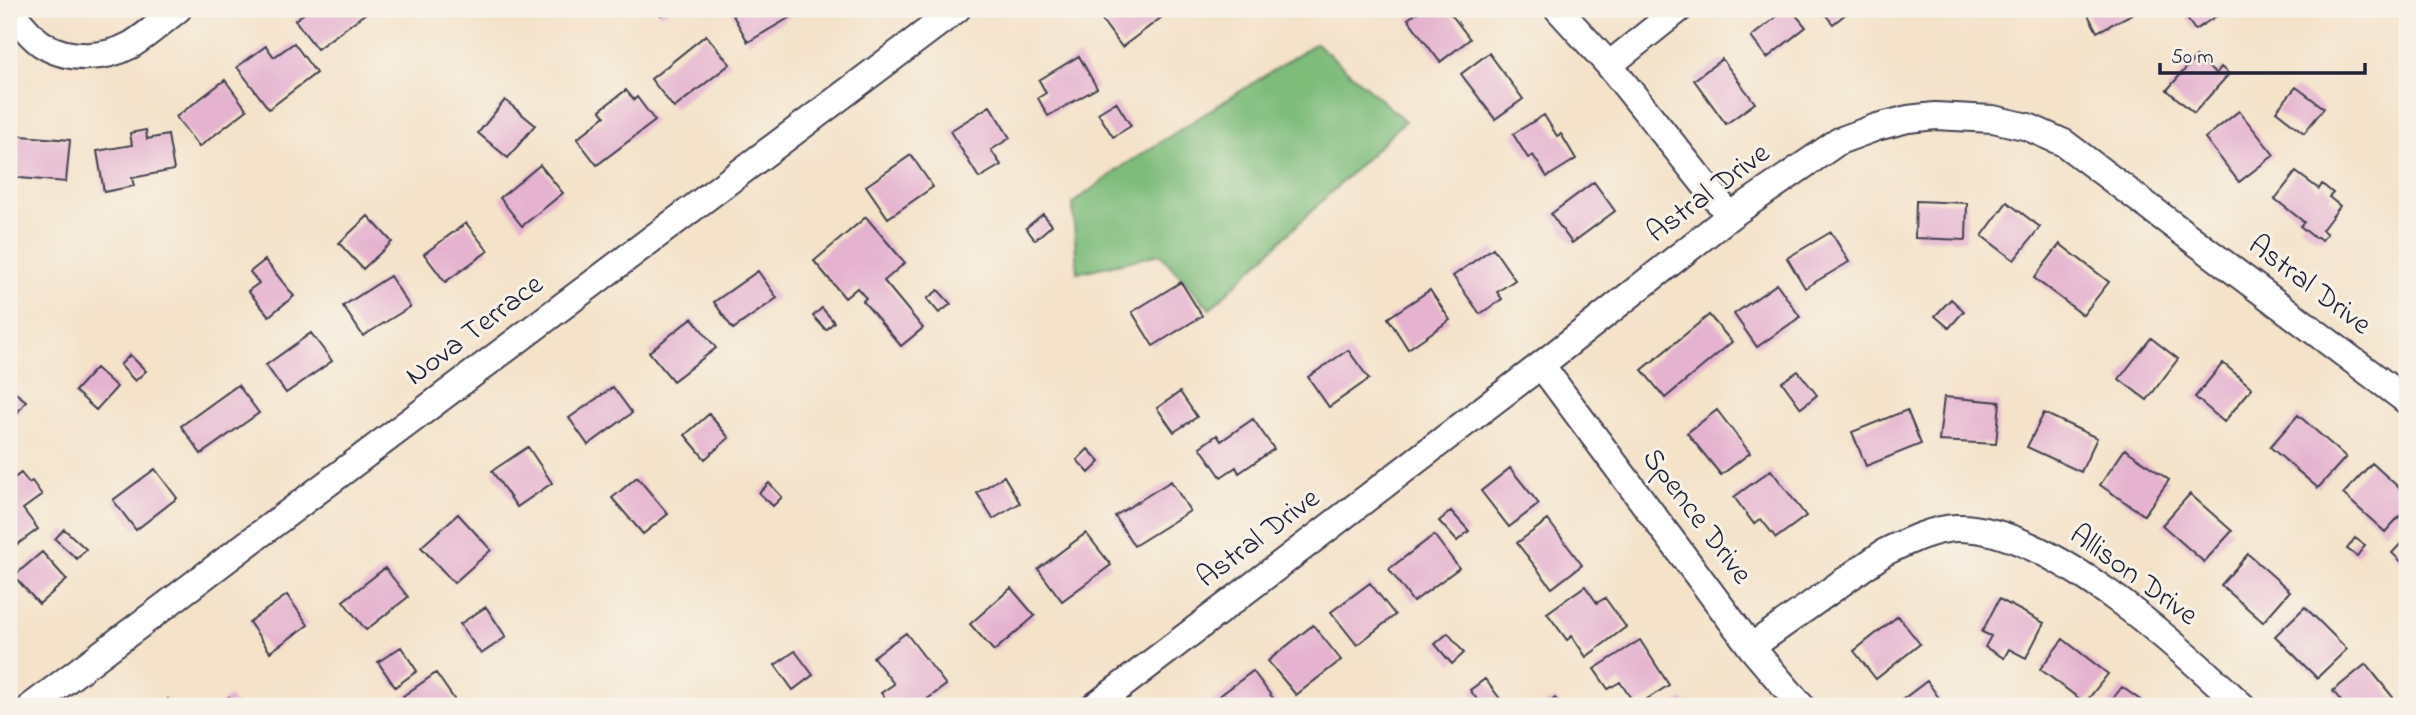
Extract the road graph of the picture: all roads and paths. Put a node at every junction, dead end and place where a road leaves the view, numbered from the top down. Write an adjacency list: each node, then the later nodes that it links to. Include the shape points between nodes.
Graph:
1 (9, 9): 2 (street, via 42,44 85,56 108,54 133,43)
2 (178, 9)
3 (957, 9): 11 (street, Nova Terrace)
4 (1558, 9): 6 (street)
5 (1679, 9): 6 (street)
6 (1609, 65): 7 (street)
7 (1730, 216): 8 (street, Astral Drive); 9 (street, Astral Drive, via 1839,141 1877,127 1935,116 1993,119 2028,127 2064,143)
8 (1541, 365): 10 (street, Spence Drive); 12 (street, Astral Drive)
9 (2407, 401)
10 (1751, 647): 13 (street, Spence Drive); 14 (street, Allison Drive, via 1904,542 1953,528 1977,529 2033,546 2071,567 2167,639)
11 (32, 706)
12 (1095, 706)
13 (1801, 706)
14 (2242, 706)

